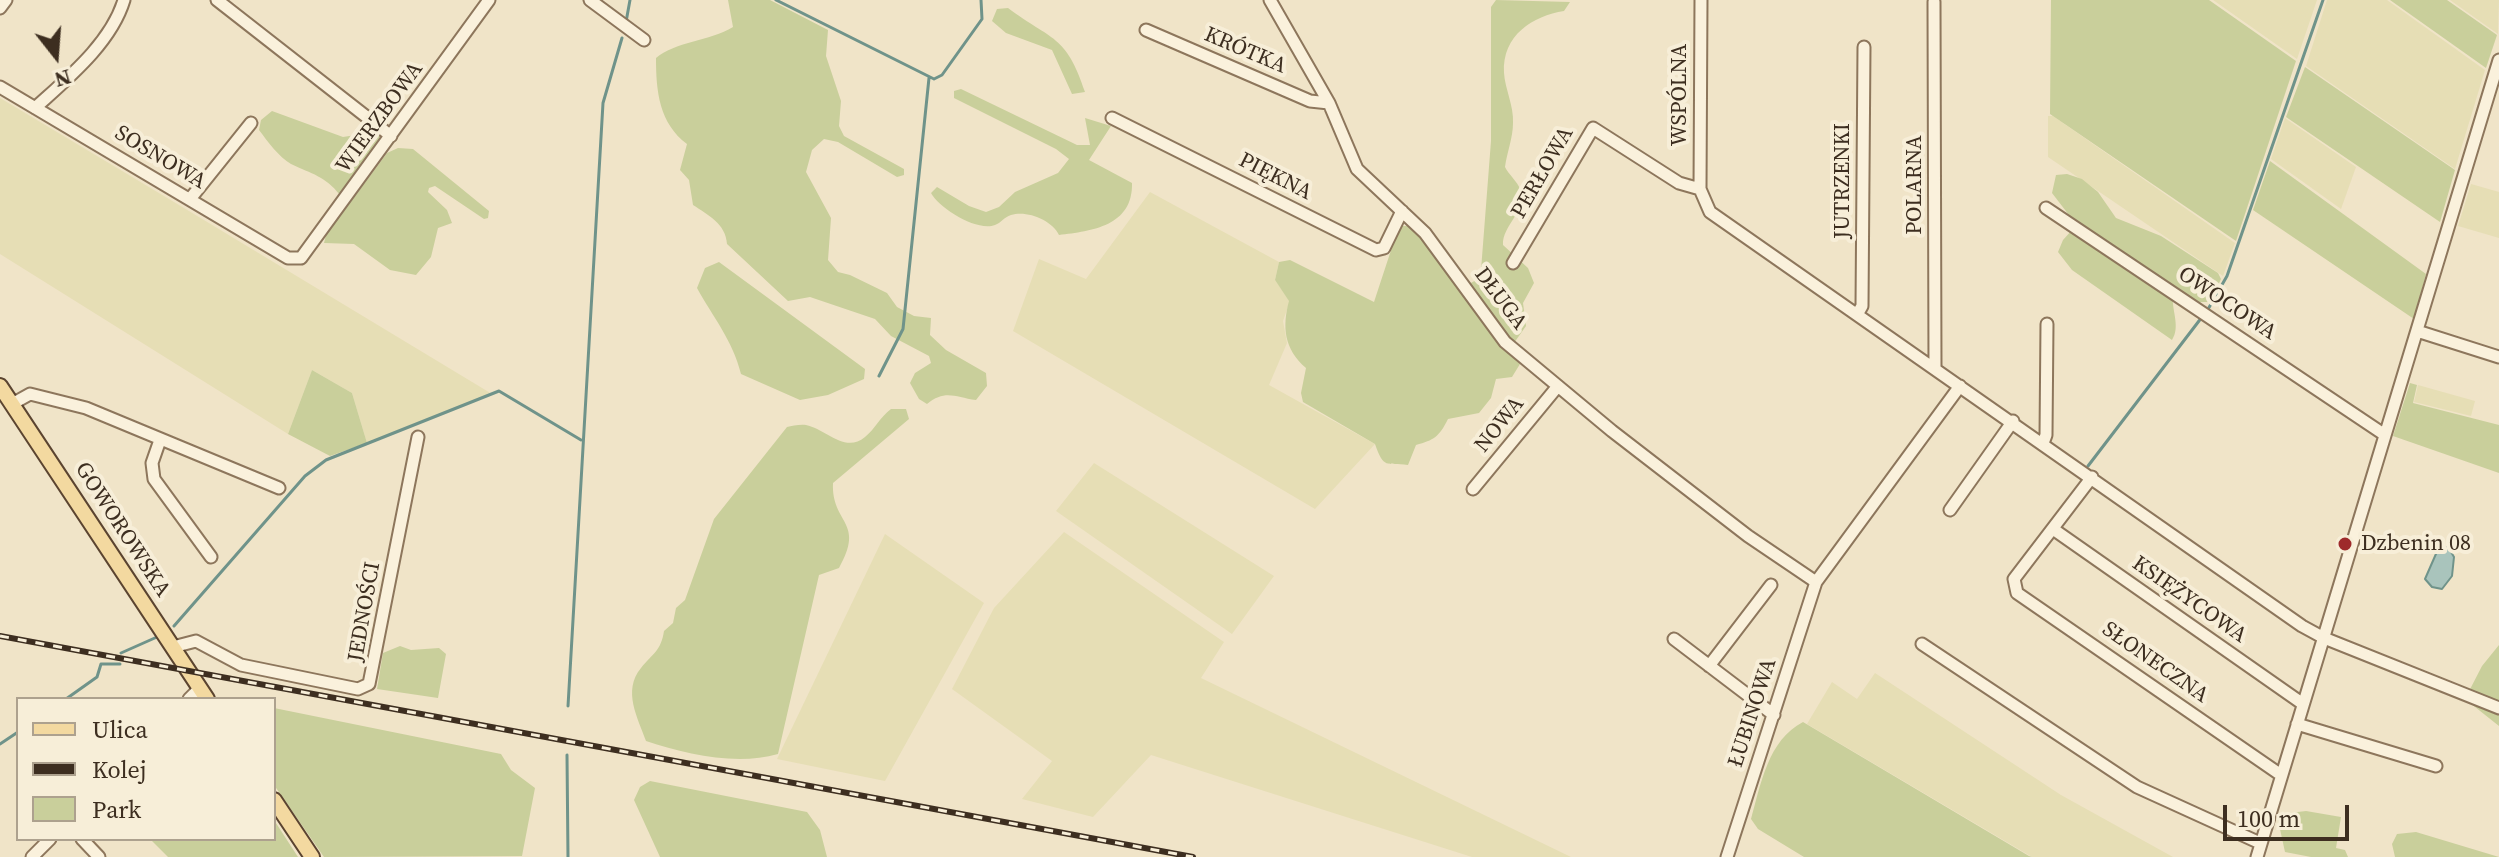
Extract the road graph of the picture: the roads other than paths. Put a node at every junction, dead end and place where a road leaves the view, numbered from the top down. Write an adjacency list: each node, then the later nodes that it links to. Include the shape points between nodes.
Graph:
1 (6, 0): 9 (street)
2 (124, 0): 17 (street, via 117,18 76,71)
3 (217, 0): 20 (street)
4 (489, 0): 20 (street, WIERZBOWA)
5 (590, 0): 11 (street)
6 (1701, 0): 21 (street, WSPÓLNA)
7 (1273, 1): 16 (street, DŁUGA)
8 (1934, 2): 31 (street, POLARNA)
9 (0, 8)
10 (1146, 30): 16 (street, KRÓTKA, via 1310,101)
11 (644, 40)
12 (1864, 47): 27 (street, JUTRZENKI)
13 (2499, 60): 14 (street)
14 (2496, 81): 29 (street)
15 (0, 87): 17 (street, SOSNOWA)
16 (1329, 103): 24 (street, DŁUGA, via 1357,169)
17 (35, 108): 22 (street, SOSNOWA)
18 (1112, 118): 24 (street, PIĘKNA, via 1376,250 1384,248)
19 (251, 123): 22 (street)
20 (391, 136): 25 (street, WIERZBOWA)
21 (1700, 189): 26 (street, PERŁOWA, via 1679,183 1593,128); 27 (street, via 1710,212)
22 (190, 199): 25 (street, SOSNOWA, via 288,258)
23 (2046, 208): 37 (street, OWOCOWA)
24 (1402, 211): 33 (street, DŁUGA, via 1445,257 1500,336)
25 (301, 258)
26 (1513, 263)
27 (1858, 313): 31 (street)
28 (2047, 324): 40 (street)
29 (2417, 331): 30 (street); 37 (street)
30 (2499, 357)
31 (1935, 367): 34 (street)
32 (0, 386): 35 (main road, GOWOROWSKA)
33 (1558, 386): 43 (street, NOWA); 47 (street, DŁUGA, via 1748,536)
34 (1960, 386): 36 (street); 47 (street, ŁUBINOWA)
35 (12, 404): 39 (street, via 28,394 39,395); 52 (main road, GOWOROWSKA)
36 (2013, 421): 40 (street); 44 (street)
37 (2385, 435): 49 (street)
38 (418, 437): 52 (street, JEDNOŚCI, via 369,684 358,689 241,665 196,641)
39 (160, 440): 42 (street); 46 (street, via 152,463 154,479)
40 (2043, 443): 41 (street)
41 (2092, 477): 45 (street); 49 (street)
42 (279, 488)
43 (1473, 489)
44 (1950, 510)
45 (2053, 529): 55 (street, KSIĘŻYCOWA); 60 (street, SŁONECZNA, via 2014,579 2017,593)
46 (211, 557)
47 (1816, 582): 57 (street, ŁUBINOWA)
48 (1771, 585): 53 (street)
49 (2324, 638): 55 (street); 56 (street)
50 (1674, 639): 53 (street)
51 (1922, 644): 64 (street, via 2137,787)
52 (173, 647): 54 (main road, GOWOROWSKA)
53 (1709, 666): 57 (street)
54 (203, 693)
55 (2303, 704): 58 (street)
56 (2499, 708)
57 (1774, 715): 68 (street, ŁUBINOWA)
58 (2297, 724): 59 (street); 60 (street)
59 (2436, 766)
60 (2281, 775): 64 (street)
61 (276, 803): 67 (main road)
62 (48, 841): 65 (street)
63 (84, 841): 66 (street)
64 (2258, 851)
65 (32, 857)
66 (99, 857)
67 (312, 857)
68 (1727, 857)

